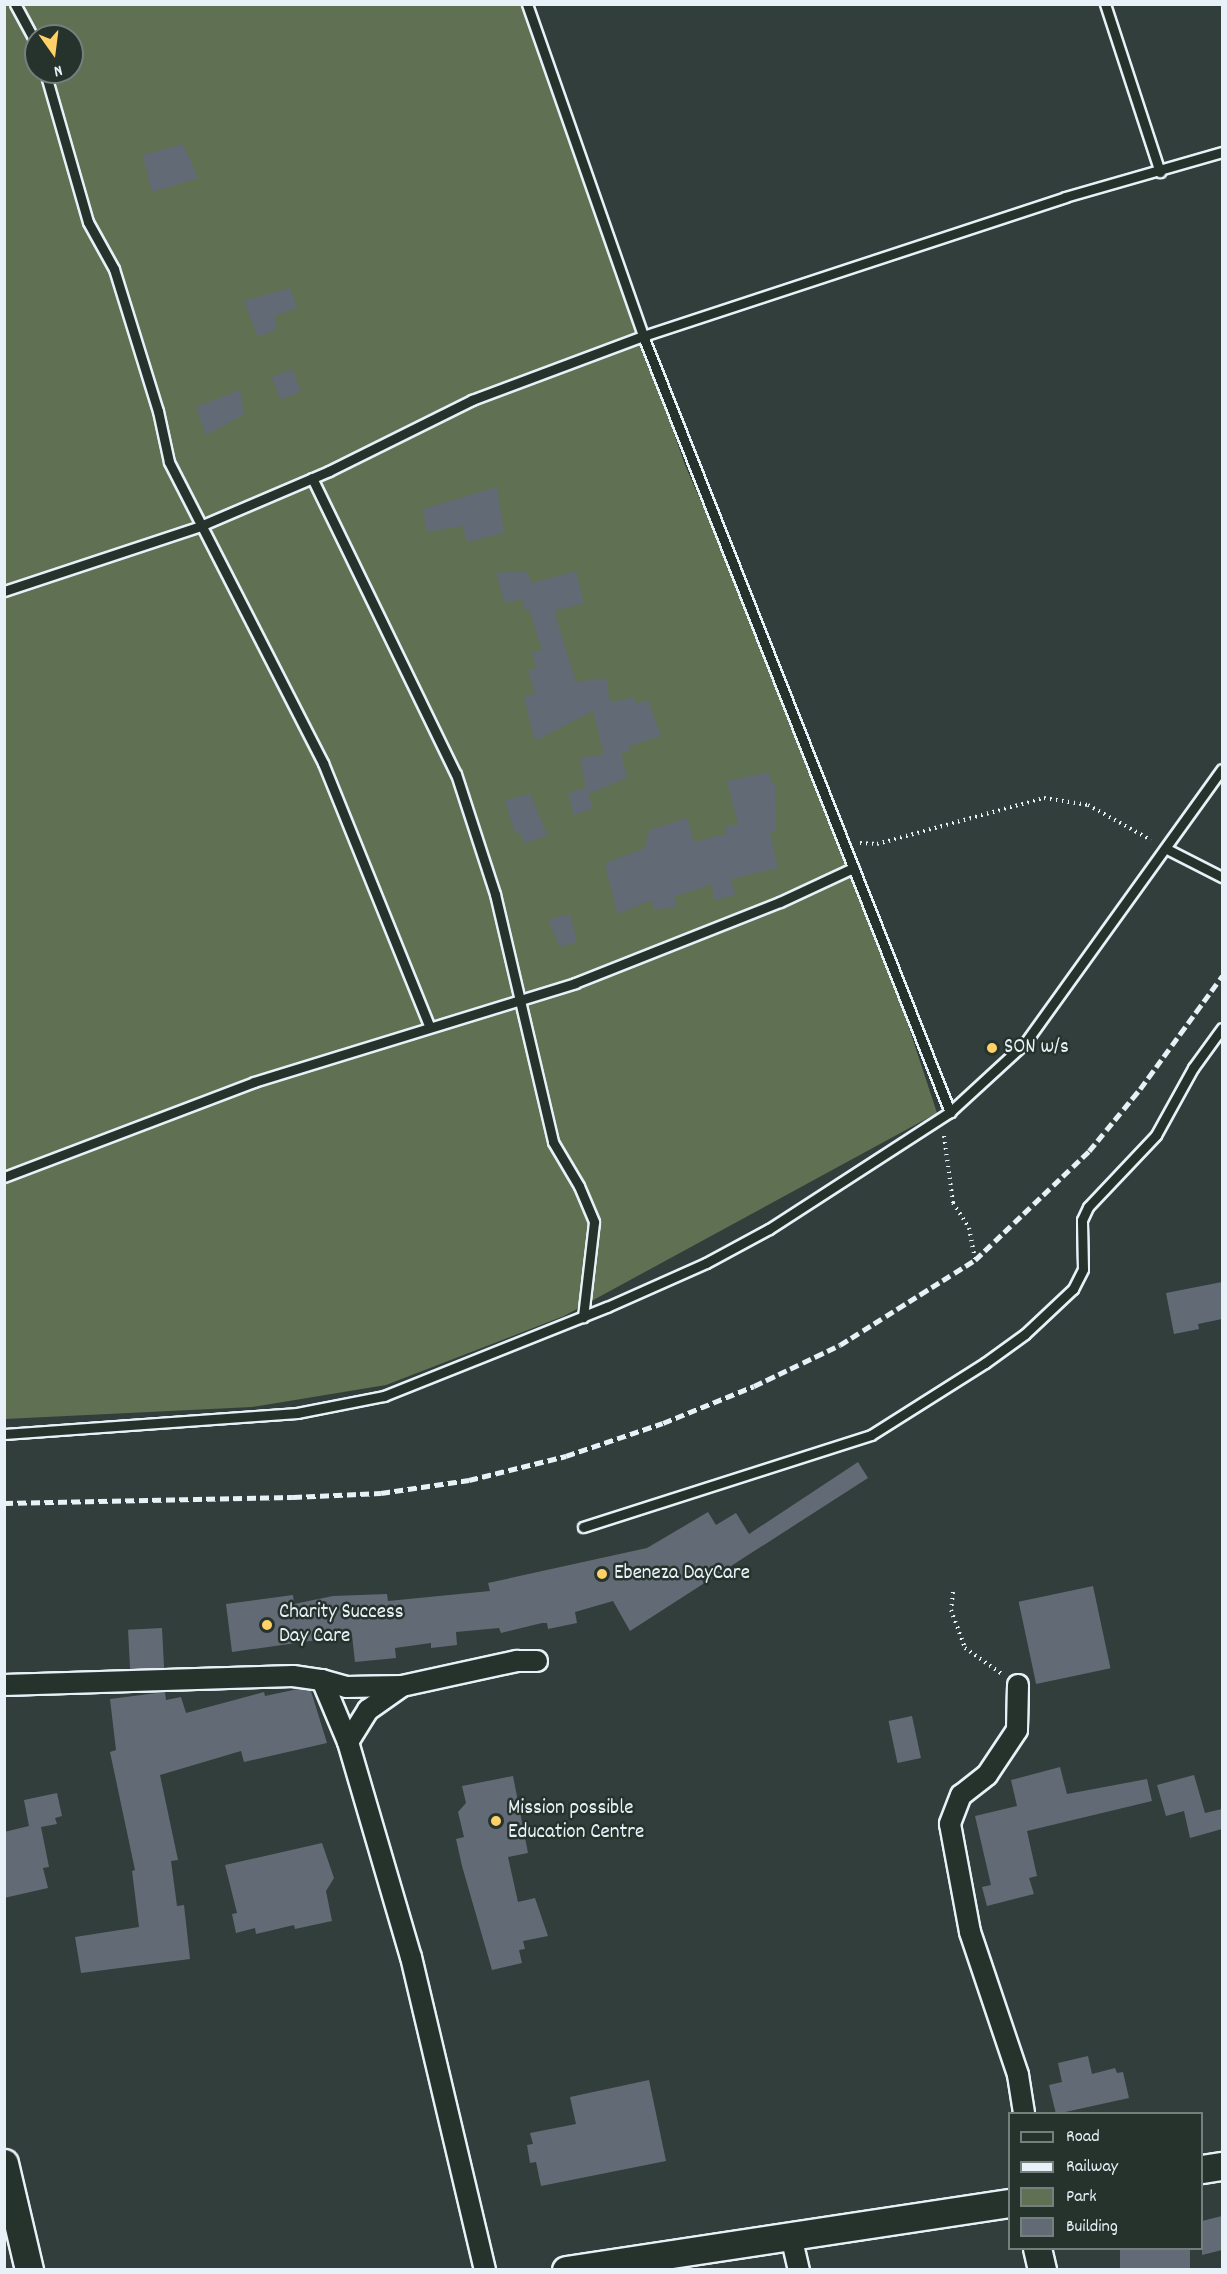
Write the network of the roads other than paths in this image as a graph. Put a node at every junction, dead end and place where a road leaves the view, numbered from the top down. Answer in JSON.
{"nodes":[{"id":1,"x":15,"y":4,"type":"edge"},
{"id":2,"x":527,"y":4,"type":"edge"},
{"id":3,"x":1105,"y":4,"type":"edge"},
{"id":4,"x":26,"y":24,"type":"edge"},
{"id":5,"x":48,"y":84,"type":"edge"},
{"id":6,"x":1222,"y":152,"type":"edge"},
{"id":7,"x":1160,"y":172,"type":"junction"},
{"id":8,"x":643,"y":336,"type":"junction"},
{"id":9,"x":312,"y":478,"type":"junction"},
{"id":10,"x":200,"y":526,"type":"junction"},
{"id":11,"x":4,"y":591,"type":"edge"},
{"id":12,"x":1222,"y":769,"type":"edge"},
{"id":13,"x":1167,"y":849,"type":"junction"},
{"id":14,"x":853,"y":868,"type":"junction"},
{"id":15,"x":1222,"y":877,"type":"edge"},
{"id":16,"x":519,"y":999,"type":"junction"},
{"id":17,"x":429,"y":1025,"type":"junction"},
{"id":18,"x":1222,"y":1028,"type":"edge"},
{"id":19,"x":950,"y":1112,"type":"junction"},
{"id":20,"x":4,"y":1177,"type":"edge"},
{"id":21,"x":583,"y":1317,"type":"junction"},
{"id":22,"x":4,"y":1434,"type":"edge"},
{"id":23,"x":583,"y":1527,"type":"dead end"},
{"id":24,"x":537,"y":1661,"type":"dead end"},
{"id":25,"x":322,"y":1680,"type":"junction"},
{"id":26,"x":4,"y":1685,"type":"edge"},
{"id":27,"x":402,"y":1686,"type":"junction"},
{"id":28,"x":1018,"y":1686,"type":"road end"},
{"id":29,"x":348,"y":1742,"type":"junction"},
{"id":30,"x":1024,"y":2112,"type":"edge"},
{"id":31,"x":4,"y":2163,"type":"edge"},
{"id":32,"x":1222,"y":2166,"type":"edge"},
{"id":33,"x":1203,"y":2169,"type":"edge"},
{"id":34,"x":1008,"y":2204,"type":"edge"},
{"id":35,"x":791,"y":2236,"type":"junction"},
{"id":36,"x":1037,"y":2250,"type":"edge"},
{"id":37,"x":29,"y":2270,"type":"edge"},
{"id":38,"x":485,"y":2270,"type":"edge"},
{"id":39,"x":566,"y":2270,"type":"edge"},
{"id":40,"x":799,"y":2270,"type":"edge"},
{"id":41,"x":1042,"y":2270,"type":"edge"}],
"edges":[{"from":1,"to":4,"type":"lane"},
{"from":2,"to":8,"type":"lane"},
{"from":3,"to":7,"type":"lane"},
{"from":5,"to":10,"type":"lane"},
{"from":6,"to":7,"type":"lane"},
{"from":7,"to":8,"type":"lane"},
{"from":8,"to":9,"type":"lane"},
{"from":8,"to":14,"type":"lane"},
{"from":9,"to":10,"type":"lane"},
{"from":9,"to":16,"type":"lane"},
{"from":10,"to":11,"type":"lane"},
{"from":10,"to":17,"type":"lane"},
{"from":12,"to":13,"type":"lane"},
{"from":13,"to":15,"type":"lane"},
{"from":13,"to":19,"type":"lane"},
{"from":14,"to":16,"type":"lane"},
{"from":14,"to":19,"type":"lane"},
{"from":16,"to":17,"type":"lane"},
{"from":16,"to":21,"type":"lane"},
{"from":17,"to":20,"type":"lane"},
{"from":18,"to":23,"type":"lane"},
{"from":19,"to":21,"type":"lane"},
{"from":21,"to":22,"type":"lane"},
{"from":24,"to":27,"type":"street"},
{"from":25,"to":26,"type":"street"},
{"from":25,"to":27,"type":"street"},
{"from":25,"to":29,"type":"street"},
{"from":27,"to":29,"type":"street"},
{"from":28,"to":30,"type":"street"},
{"from":29,"to":38,"type":"street"},
{"from":31,"to":37,"type":"street"},
{"from":32,"to":33,"type":"street"},
{"from":34,"to":35,"type":"street"},
{"from":35,"to":39,"type":"street"},
{"from":35,"to":40,"type":"street"},
{"from":36,"to":41,"type":"street"}]}
